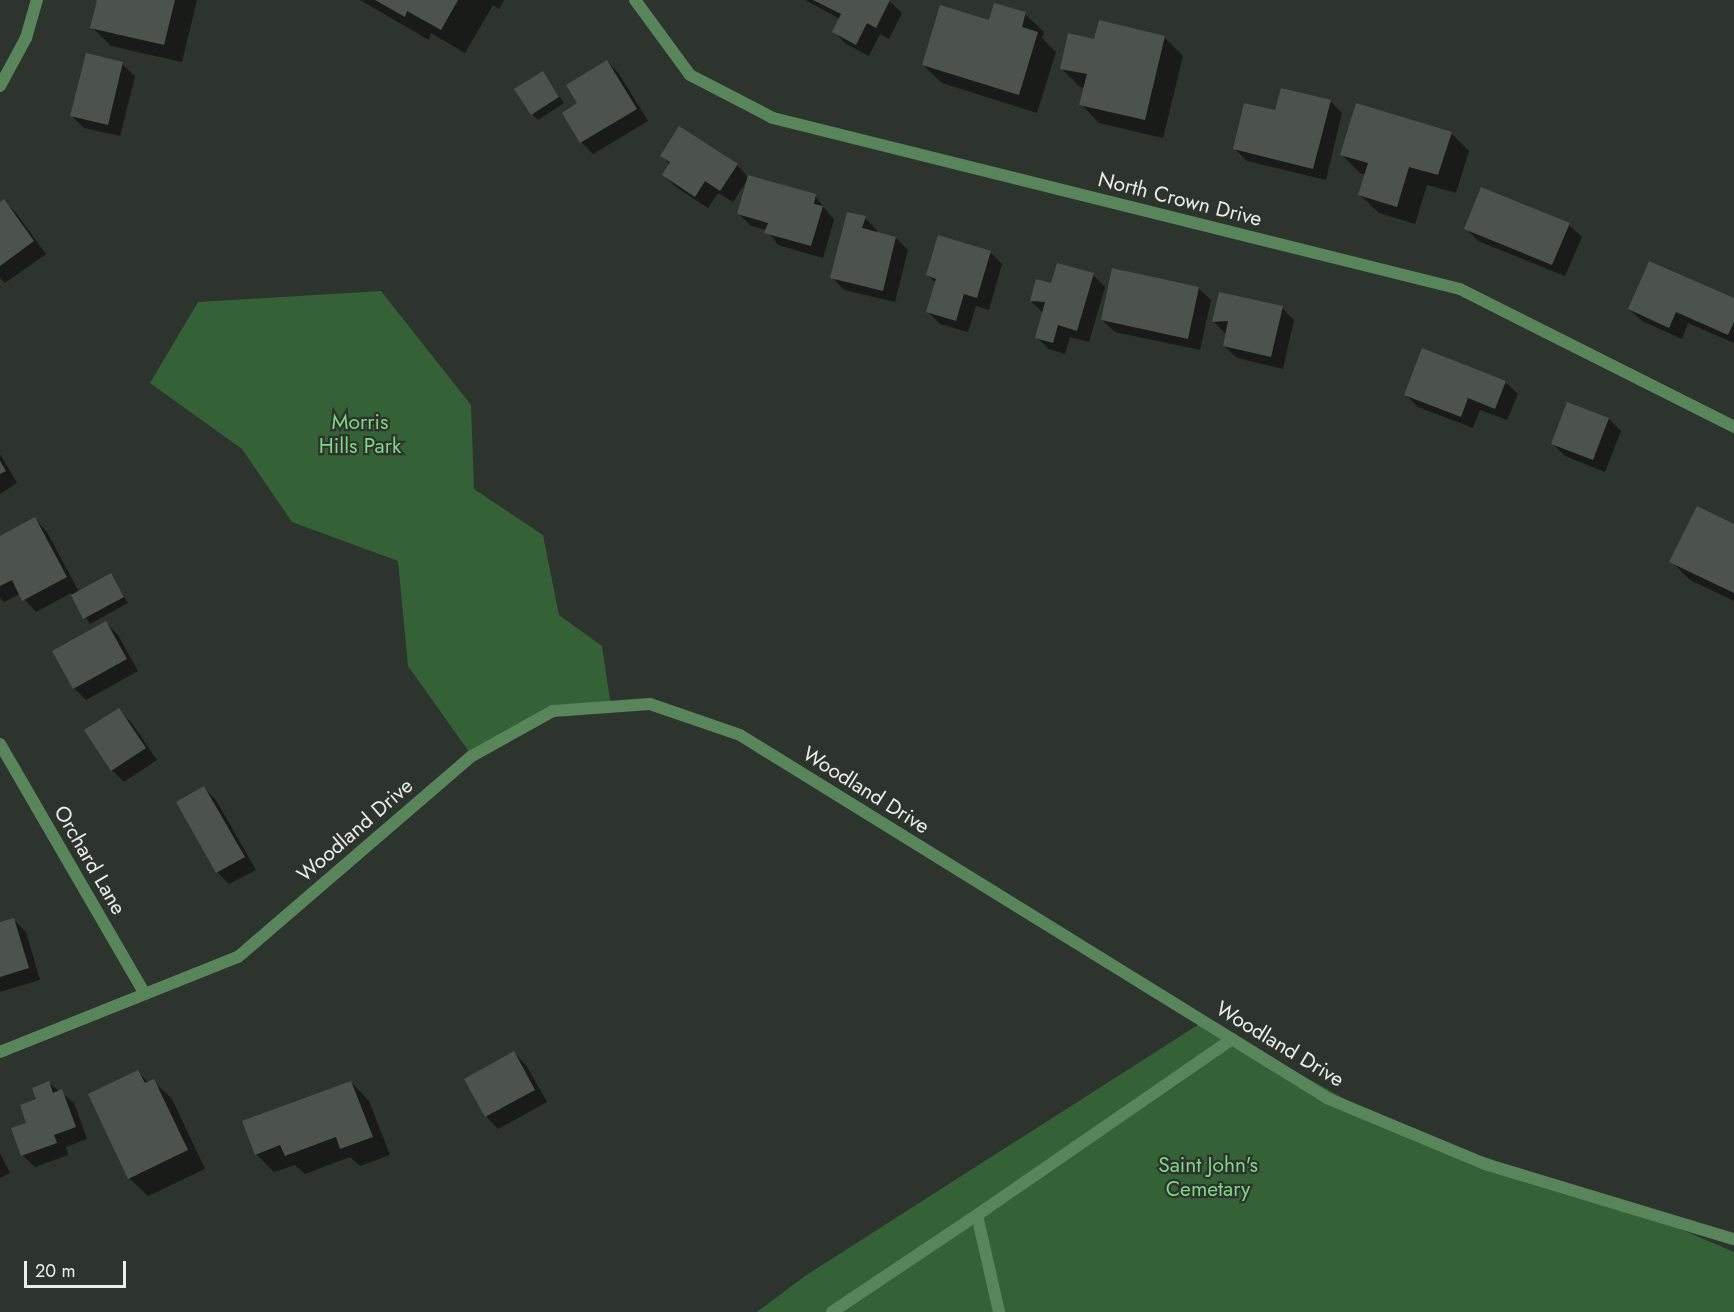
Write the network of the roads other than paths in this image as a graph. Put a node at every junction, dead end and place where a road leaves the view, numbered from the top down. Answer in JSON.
{"nodes":[{"id":1,"x":37,"y":0,"type":"edge"},
{"id":2,"x":635,"y":0,"type":"edge"},
{"id":3,"x":0,"y":86,"type":"edge"},
{"id":4,"x":1734,"y":427,"type":"edge"},
{"id":5,"x":0,"y":744,"type":"edge"},
{"id":6,"x":145,"y":994,"type":"junction"},
{"id":7,"x":1232,"y":1039,"type":"junction"},
{"id":8,"x":0,"y":1052,"type":"edge"},
{"id":9,"x":977,"y":1215,"type":"junction"},
{"id":10,"x":1734,"y":1239,"type":"edge"},
{"id":11,"x":832,"y":1312,"type":"edge"},
{"id":12,"x":999,"y":1312,"type":"edge"}],
"edges":[{"from":1,"to":3,"type":"street"},
{"from":2,"to":4,"type":"street","name":"North Crown Drive"},
{"from":5,"to":6,"type":"street","name":"Orchard Lane"},
{"from":6,"to":7,"type":"street","name":"Woodland Drive"},
{"from":6,"to":8,"type":"street","name":"Woodland Drive"},
{"from":7,"to":9,"type":"street"},
{"from":7,"to":10,"type":"street","name":"Woodland Drive"},
{"from":9,"to":11,"type":"street"},
{"from":9,"to":12,"type":"street"}]}
